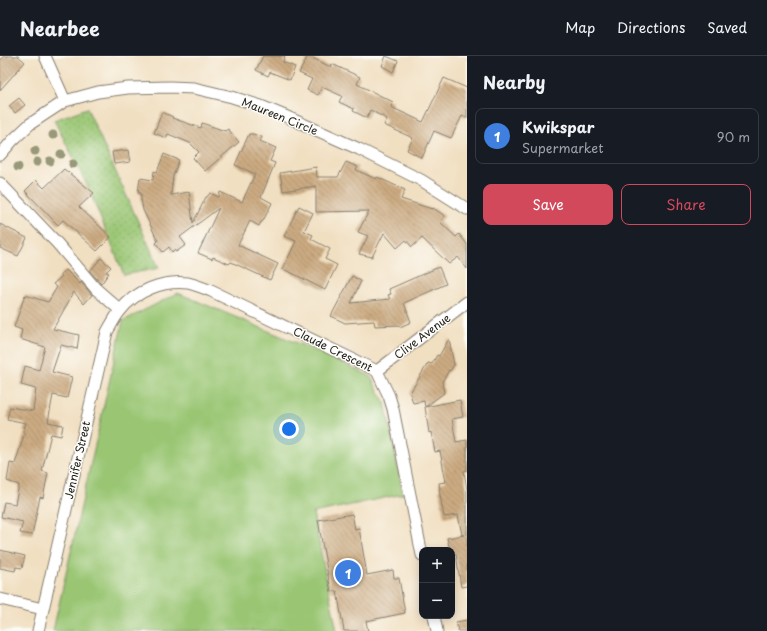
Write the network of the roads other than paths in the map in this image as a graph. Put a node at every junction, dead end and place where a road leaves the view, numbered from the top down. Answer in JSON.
{"nodes":[{"id":1,"x":45,"y":56,"type":"edge"},
{"id":2,"x":65,"y":101,"type":"junction"},
{"id":3,"x":0,"y":155,"type":"edge"},
{"id":4,"x":0,"y":183,"type":"edge"},
{"id":5,"x":467,"y":209,"type":"edge"},
{"id":6,"x":134,"y":297,"type":"joint"},
{"id":7,"x":467,"y":302,"type":"edge"},
{"id":8,"x":120,"y":310,"type":"junction"},
{"id":9,"x":377,"y":370,"type":"junction"},
{"id":10,"x":420,"y":547,"type":"edge"},
{"id":11,"x":0,"y":599,"type":"edge"},
{"id":12,"x":43,"y":609,"type":"junction"},
{"id":13,"x":435,"y":619,"type":"edge"},
{"id":14,"x":38,"y":631,"type":"edge"},
{"id":15,"x":437,"y":631,"type":"edge"}],
"edges":[{"from":1,"to":2,"type":"street"},
{"from":2,"to":3,"type":"street","name":"Maureen Circle"},
{"from":2,"to":5,"type":"street","name":"Maureen Circle"},
{"from":4,"to":8,"type":"street"},
{"from":6,"to":8,"type":"street","name":"Jennifer Street"},
{"from":6,"to":9,"type":"street","name":"Claude Crescent"},
{"from":7,"to":9,"type":"street","name":"Clive Avenue"},
{"from":8,"to":12,"type":"street","name":"Jennifer Street"},
{"from":9,"to":10,"type":"street","name":"Claude Crescent"},
{"from":11,"to":12,"type":"street"},
{"from":12,"to":14,"type":"street","name":"Jennifer Street"},
{"from":13,"to":15,"type":"street"}]}
